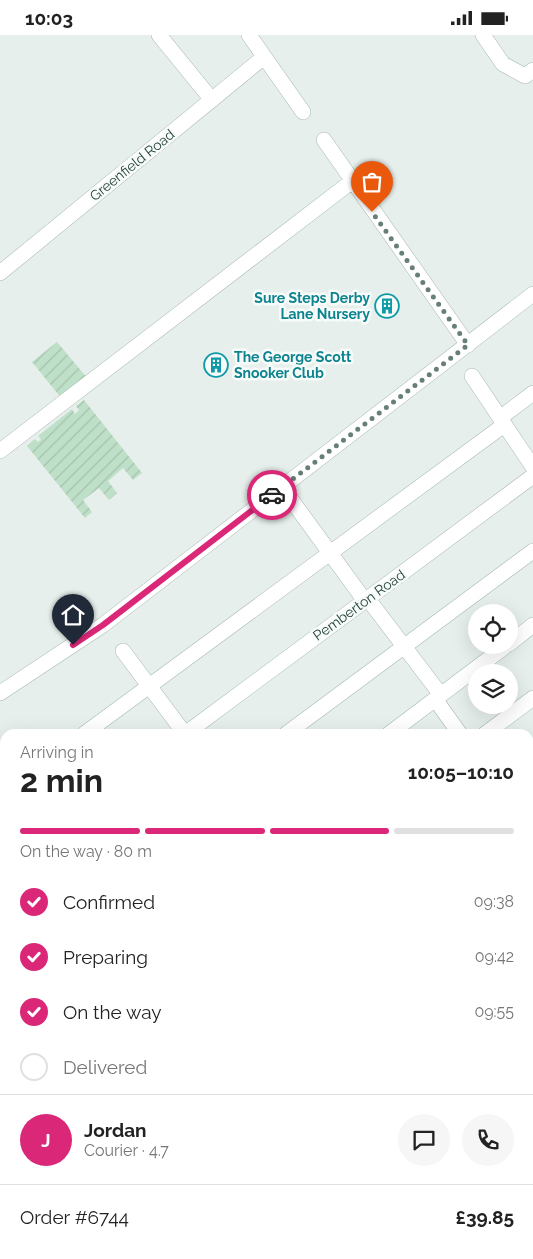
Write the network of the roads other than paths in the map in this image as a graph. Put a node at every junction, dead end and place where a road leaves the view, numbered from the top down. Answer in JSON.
{"nodes":[{"id":1,"x":159,"y":35,"type":"edge"},
{"id":2,"x":249,"y":35,"type":"edge"},
{"id":3,"x":483,"y":35,"type":"edge"},
{"id":4,"x":264,"y":57,"type":"junction"},
{"id":5,"x":533,"y":70,"type":"edge"},
{"id":6,"x":212,"y":100,"type":"junction"},
{"id":7,"x":303,"y":112,"type":"dead end"},
{"id":8,"x":324,"y":140,"type":"dead end"},
{"id":9,"x":351,"y":182,"type":"junction"},
{"id":10,"x":0,"y":273,"type":"edge"},
{"id":11,"x":533,"y":294,"type":"edge"},
{"id":12,"x":468,"y":345,"type":"junction"},
{"id":13,"x":473,"y":378,"type":"dead end"},
{"id":14,"x":533,"y":393,"type":"edge"},
{"id":15,"x":502,"y":421,"type":"junction"},
{"id":16,"x":0,"y":451,"type":"edge"},
{"id":17,"x":533,"y":467,"type":"edge"},
{"id":18,"x":533,"y":476,"type":"edge"},
{"id":19,"x":282,"y":487,"type":"junction"},
{"id":20,"x":533,"y":551,"type":"edge"},
{"id":21,"x":330,"y":553,"type":"junction"},
{"id":22,"x":366,"y":600,"type":"junction"},
{"id":23,"x":533,"y":625,"type":"edge"},
{"id":24,"x":518,"y":636,"type":"edge"},
{"id":25,"x":404,"y":647,"type":"junction"},
{"id":26,"x":123,"y":651,"type":"dead end"},
{"id":27,"x":495,"y":654,"type":"edge"},
{"id":28,"x":149,"y":686,"type":"junction"},
{"id":29,"x":0,"y":693,"type":"edge"},
{"id":30,"x":438,"y":697,"type":"junction"},
{"id":31,"x":533,"y":698,"type":"edge"},
{"id":32,"x":91,"y":729,"type":"edge"},
{"id":33,"x":181,"y":729,"type":"edge"},
{"id":34,"x":192,"y":729,"type":"edge"},
{"id":35,"x":293,"y":729,"type":"edge"},
{"id":36,"x":395,"y":729,"type":"edge"},
{"id":37,"x":457,"y":729,"type":"edge"},
{"id":38,"x":492,"y":729,"type":"edge"}],
"edges":[{"from":1,"to":6,"type":"street"},
{"from":2,"to":4,"type":"street"},
{"from":3,"to":5,"type":"street"},
{"from":4,"to":6,"type":"street","name":"Greenfield Road"},
{"from":4,"to":7,"type":"street"},
{"from":6,"to":10,"type":"street","name":"Greenfield Road"},
{"from":8,"to":9,"type":"street"},
{"from":9,"to":12,"type":"street"},
{"from":9,"to":16,"type":"street"},
{"from":11,"to":12,"type":"street"},
{"from":12,"to":19,"type":"street"},
{"from":13,"to":15,"type":"street"},
{"from":14,"to":15,"type":"street"},
{"from":15,"to":17,"type":"street"},
{"from":15,"to":21,"type":"street"},
{"from":18,"to":22,"type":"street","name":"Pemberton Road"},
{"from":19,"to":21,"type":"street"},
{"from":19,"to":29,"type":"street"},
{"from":20,"to":25,"type":"street"},
{"from":21,"to":22,"type":"street"},
{"from":21,"to":28,"type":"street"},
{"from":22,"to":25,"type":"street"},
{"from":22,"to":34,"type":"street","name":"Pemberton Road"},
{"from":23,"to":24,"type":"street"},
{"from":25,"to":30,"type":"street"},
{"from":25,"to":35,"type":"street"},
{"from":26,"to":28,"type":"street"},
{"from":27,"to":30,"type":"street"},
{"from":28,"to":32,"type":"street"},
{"from":28,"to":33,"type":"street"},
{"from":30,"to":36,"type":"street"},
{"from":30,"to":37,"type":"street"},
{"from":31,"to":38,"type":"street"}]}
